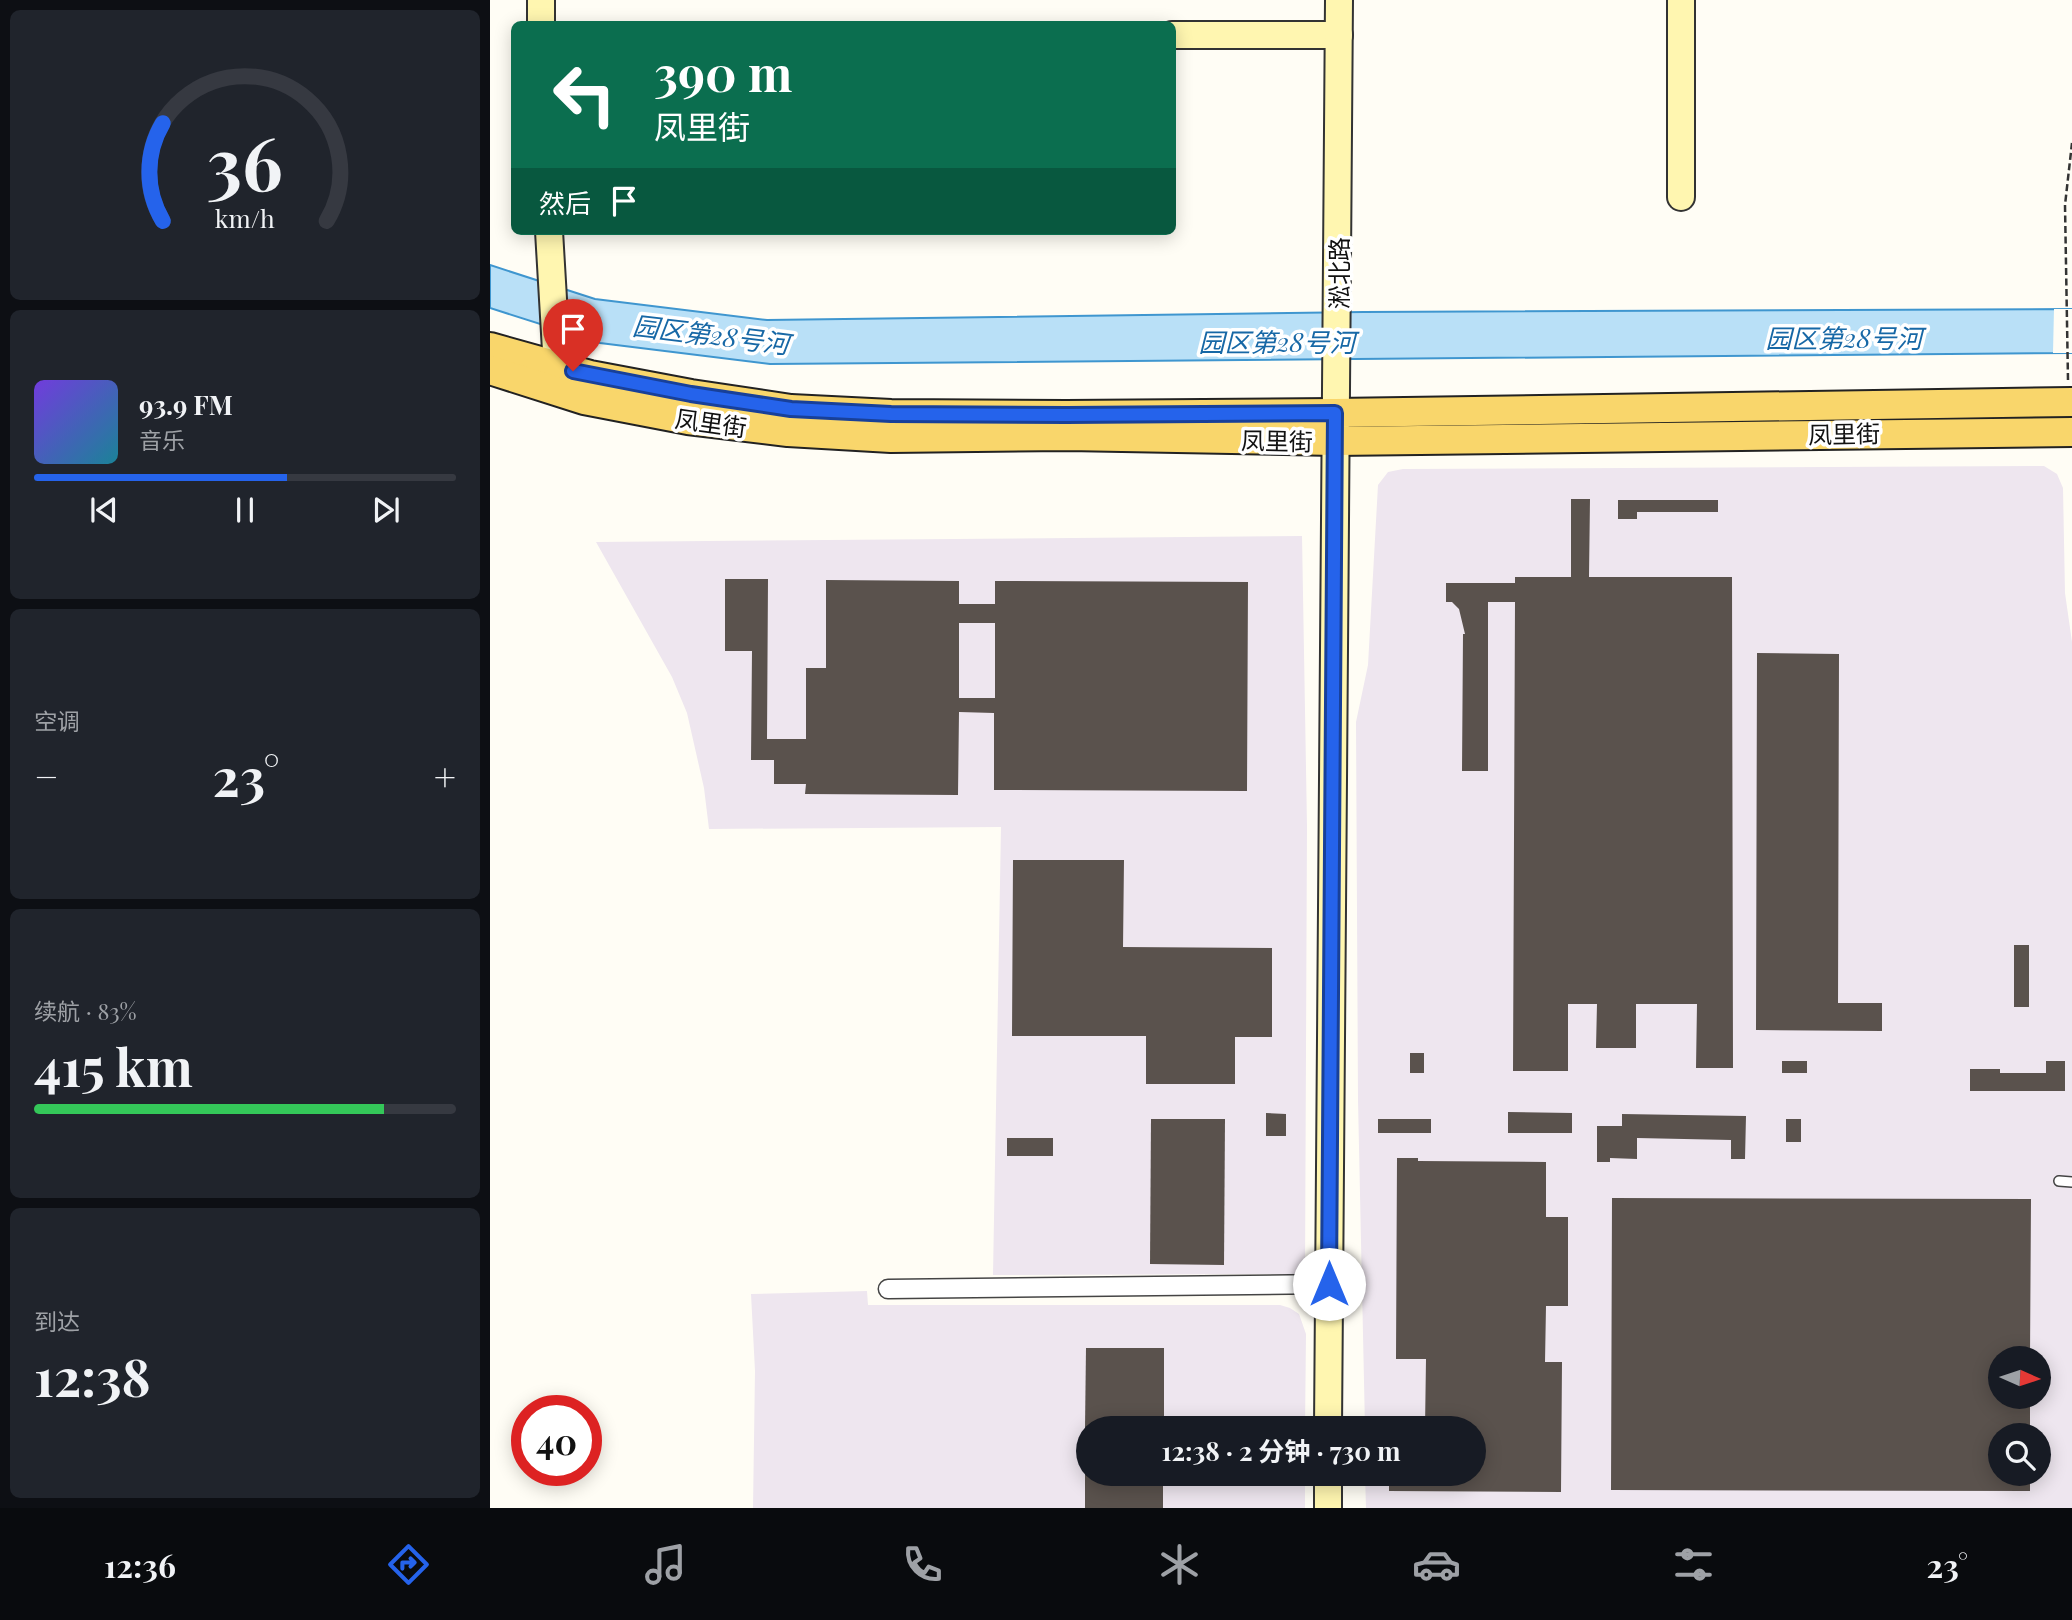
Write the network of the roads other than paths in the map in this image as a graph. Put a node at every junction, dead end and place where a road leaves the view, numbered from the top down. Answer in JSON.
{"nodes":[{"id":1,"x":541,"y":0,"type":"edge"},
{"id":2,"x":1339,"y":0,"type":"edge"},
{"id":3,"x":1681,"y":0,"type":"edge"},
{"id":4,"x":541,"y":21,"type":"edge"},
{"id":5,"x":1339,"y":34,"type":"junction"},
{"id":6,"x":1176,"y":35,"type":"edge"},
{"id":7,"x":1681,"y":197,"type":"dead end"},
{"id":8,"x":549,"y":235,"type":"edge"},
{"id":9,"x":490,"y":347,"type":"edge"},
{"id":10,"x":490,"y":370,"type":"edge"},
{"id":11,"x":554,"y":378,"type":"junction"},
{"id":12,"x":2072,"y":402,"type":"edge"},
{"id":13,"x":1335,"y":413,"type":"junction"},
{"id":14,"x":2072,"y":432,"type":"edge"},
{"id":15,"x":1335,"y":441,"type":"junction"},
{"id":16,"x":2059,"y":1181,"type":"dead end"},
{"id":17,"x":2072,"y":1182,"type":"edge"},
{"id":18,"x":1329,"y":1284,"type":"junction"},
{"id":19,"x":888,"y":1289,"type":"dead end"},
{"id":20,"x":1328,"y":1416,"type":"edge"},
{"id":21,"x":1328,"y":1486,"type":"edge"},
{"id":22,"x":1328,"y":1508,"type":"edge"}],
"edges":[{"from":1,"to":4,"type":"street"},
{"from":2,"to":5,"type":"street","name":"淞北路"},
{"from":3,"to":7,"type":"street"},
{"from":5,"to":6,"type":"street"},
{"from":5,"to":13,"type":"street","name":"淞北路"},
{"from":8,"to":11,"type":"street"},
{"from":9,"to":11,"type":"main road","name":"凤里街"},
{"from":10,"to":11,"type":"main road","name":"凤里街"},
{"from":11,"to":13,"type":"main road","name":"凤里街"},
{"from":11,"to":15,"type":"main road","name":"凤里街"},
{"from":12,"to":13,"type":"main road","name":"凤里街"},
{"from":13,"to":15,"type":"street","name":"淞北路"},
{"from":14,"to":15,"type":"main road","name":"凤里街"},
{"from":15,"to":18,"type":"street","name":"淞北路"},
{"from":16,"to":17,"type":"lane"},
{"from":18,"to":19,"type":"street"},
{"from":18,"to":20,"type":"street","name":"淞北路"},
{"from":21,"to":22,"type":"street"}]}
